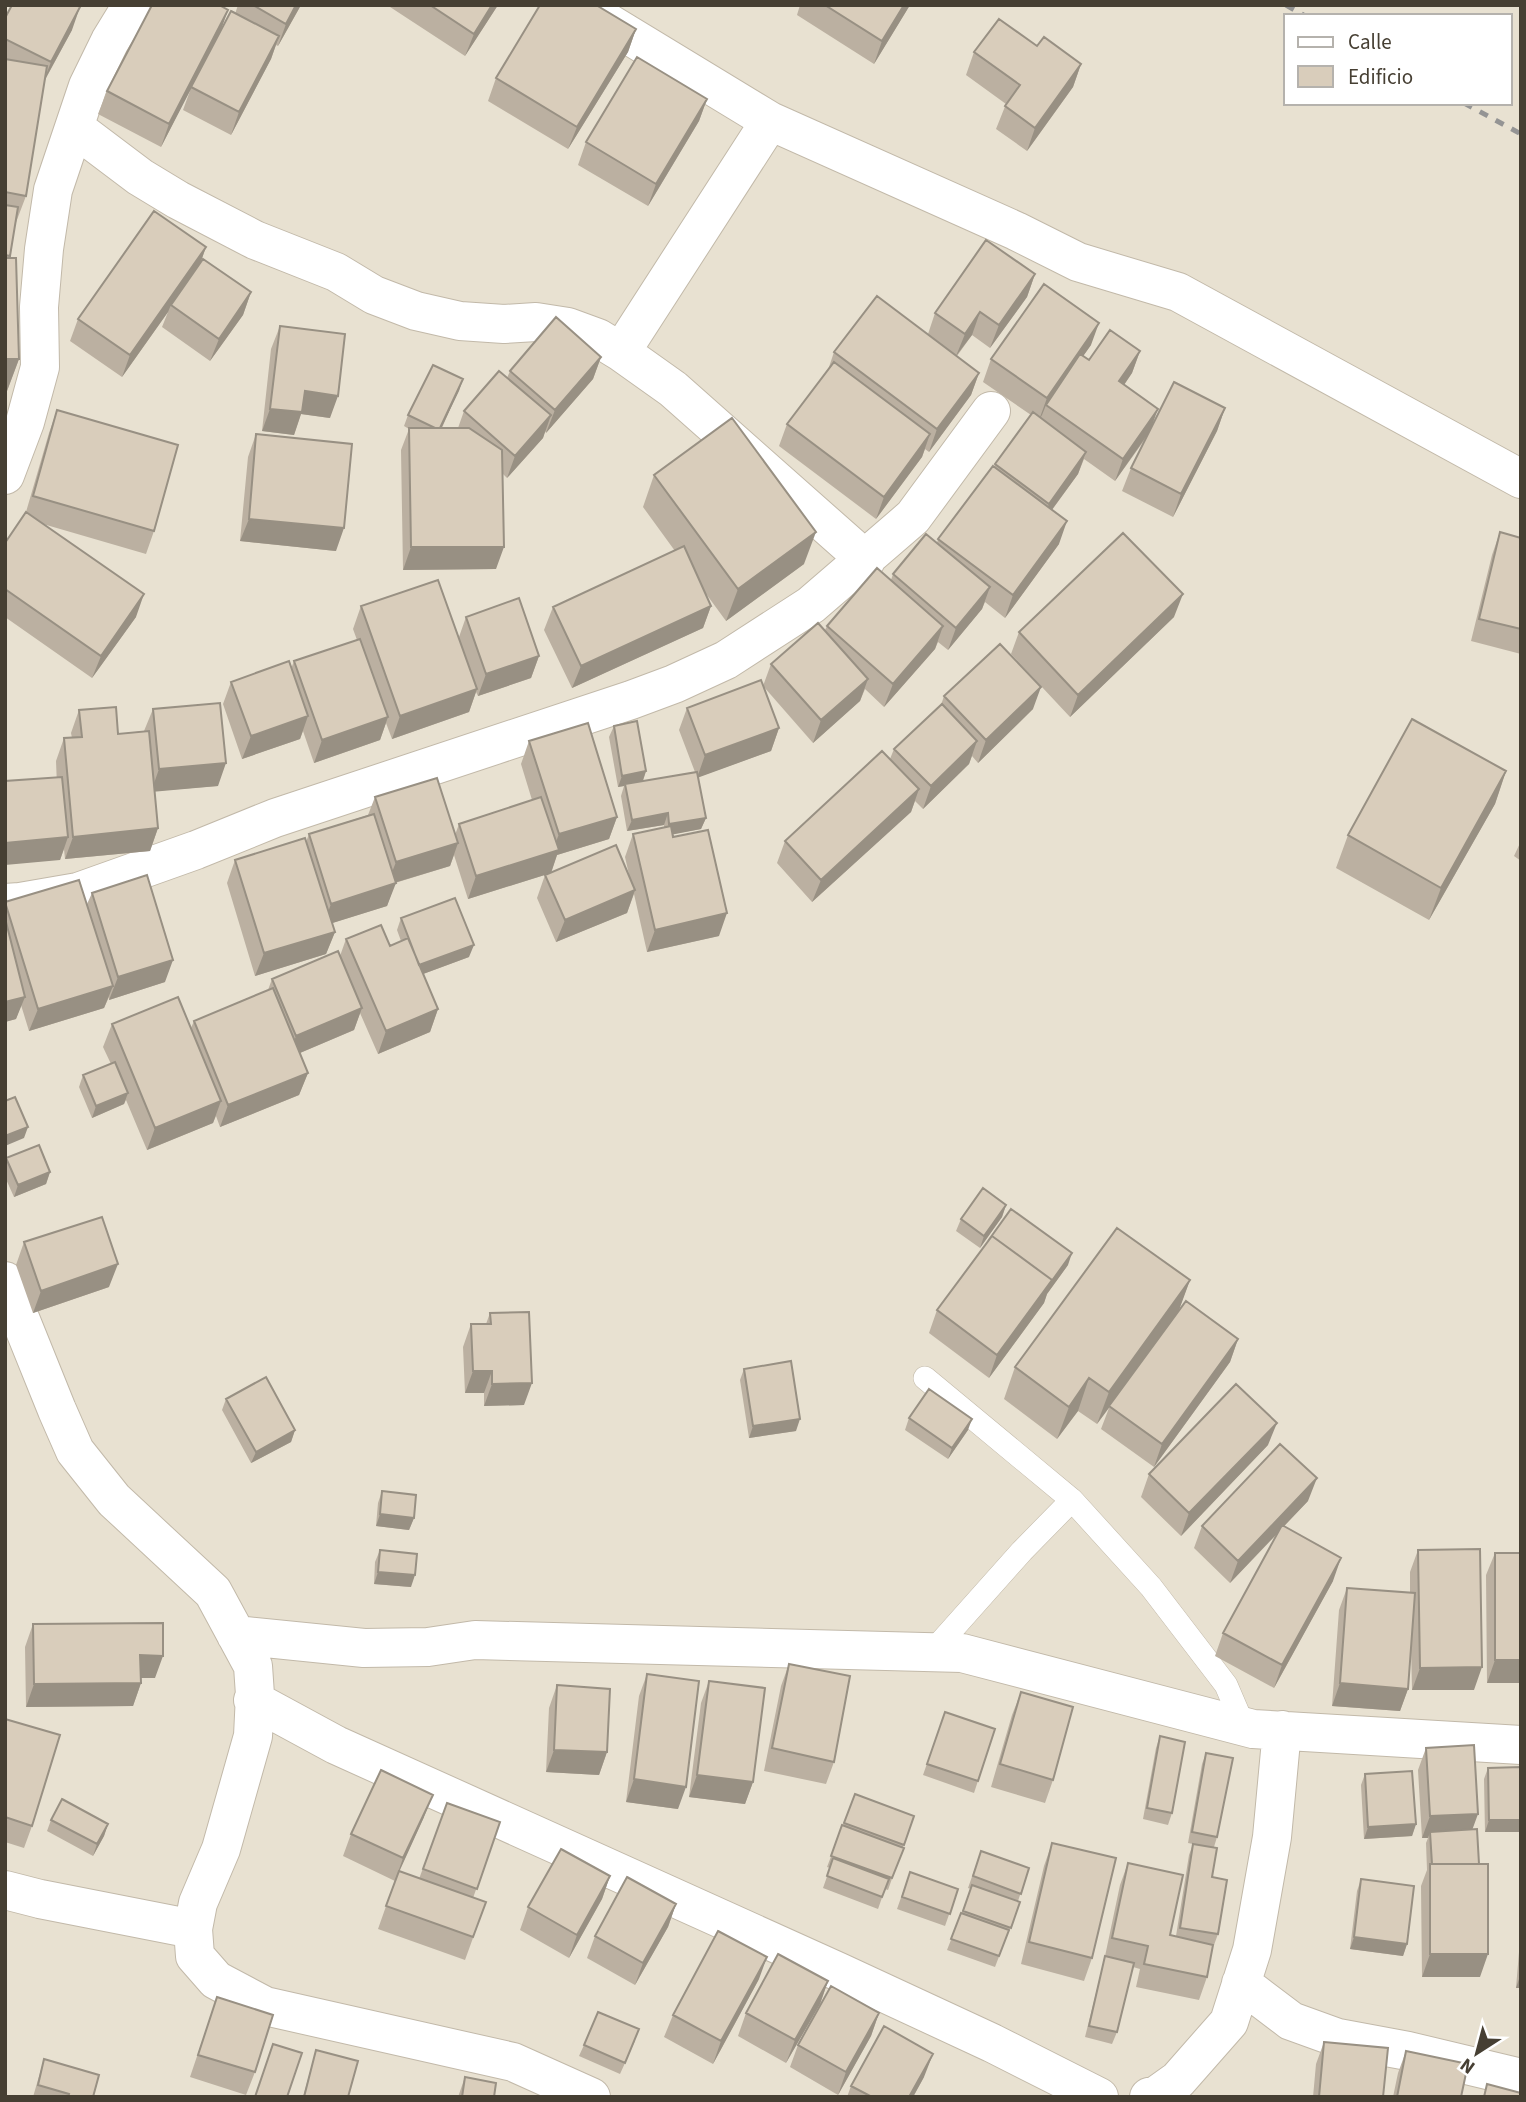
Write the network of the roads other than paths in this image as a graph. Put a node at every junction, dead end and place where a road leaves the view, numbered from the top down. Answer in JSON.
{"nodes":[{"id":1,"x":132,"y":5,"type":"edge"},
{"id":2,"x":579,"y":5,"type":"edge"},
{"id":3,"x":770,"y":121,"type":"junction"},
{"id":4,"x":75,"y":128,"type":"junction"},
{"id":5,"x":621,"y":352,"type":"junction"},
{"id":6,"x":991,"y":411,"type":"dead end"},
{"id":7,"x":5,"y":475,"type":"edge"},
{"id":8,"x":1521,"y":479,"type":"edge"},
{"id":9,"x":866,"y":560,"type":"junction"},
{"id":10,"x":5,"y":903,"type":"edge"},
{"id":11,"x":5,"y":1281,"type":"edge"},
{"id":12,"x":925,"y":1378,"type":"dead end"},
{"id":13,"x":1072,"y":1500,"type":"junction"},
{"id":14,"x":236,"y":1635,"type":"junction"},
{"id":15,"x":932,"y":1652,"type":"junction"},
{"id":16,"x":253,"y":1700,"type":"junction"},
{"id":17,"x":1244,"y":1727,"type":"junction"},
{"id":18,"x":1282,"y":1730,"type":"junction"},
{"id":19,"x":1521,"y":1745,"type":"edge"},
{"id":20,"x":5,"y":1890,"type":"edge"},
{"id":21,"x":193,"y":1929,"type":"junction"},
{"id":22,"x":1241,"y":1983,"type":"junction"},
{"id":23,"x":1521,"y":2078,"type":"edge"},
{"id":24,"x":591,"y":2097,"type":"edge"},
{"id":25,"x":1099,"y":2097,"type":"edge"},
{"id":26,"x":1149,"y":2097,"type":"edge"}],
"edges":[{"from":1,"to":4,"type":"street"},
{"from":2,"to":3,"type":"street"},
{"from":3,"to":5,"type":"street"},
{"from":3,"to":8,"type":"street"},
{"from":4,"to":5,"type":"street"},
{"from":4,"to":7,"type":"street"},
{"from":5,"to":9,"type":"street"},
{"from":6,"to":9,"type":"street"},
{"from":9,"to":10,"type":"street"},
{"from":11,"to":14,"type":"street"},
{"from":12,"to":13,"type":"lane"},
{"from":13,"to":15,"type":"lane"},
{"from":13,"to":17,"type":"lane"},
{"from":14,"to":15,"type":"street"},
{"from":14,"to":16,"type":"street"},
{"from":15,"to":17,"type":"street"},
{"from":16,"to":21,"type":"street"},
{"from":16,"to":25,"type":"street"},
{"from":17,"to":18,"type":"street"},
{"from":18,"to":19,"type":"street"},
{"from":18,"to":22,"type":"street"},
{"from":20,"to":21,"type":"street"},
{"from":21,"to":24,"type":"street"},
{"from":22,"to":23,"type":"street"},
{"from":22,"to":26,"type":"street"}]}
